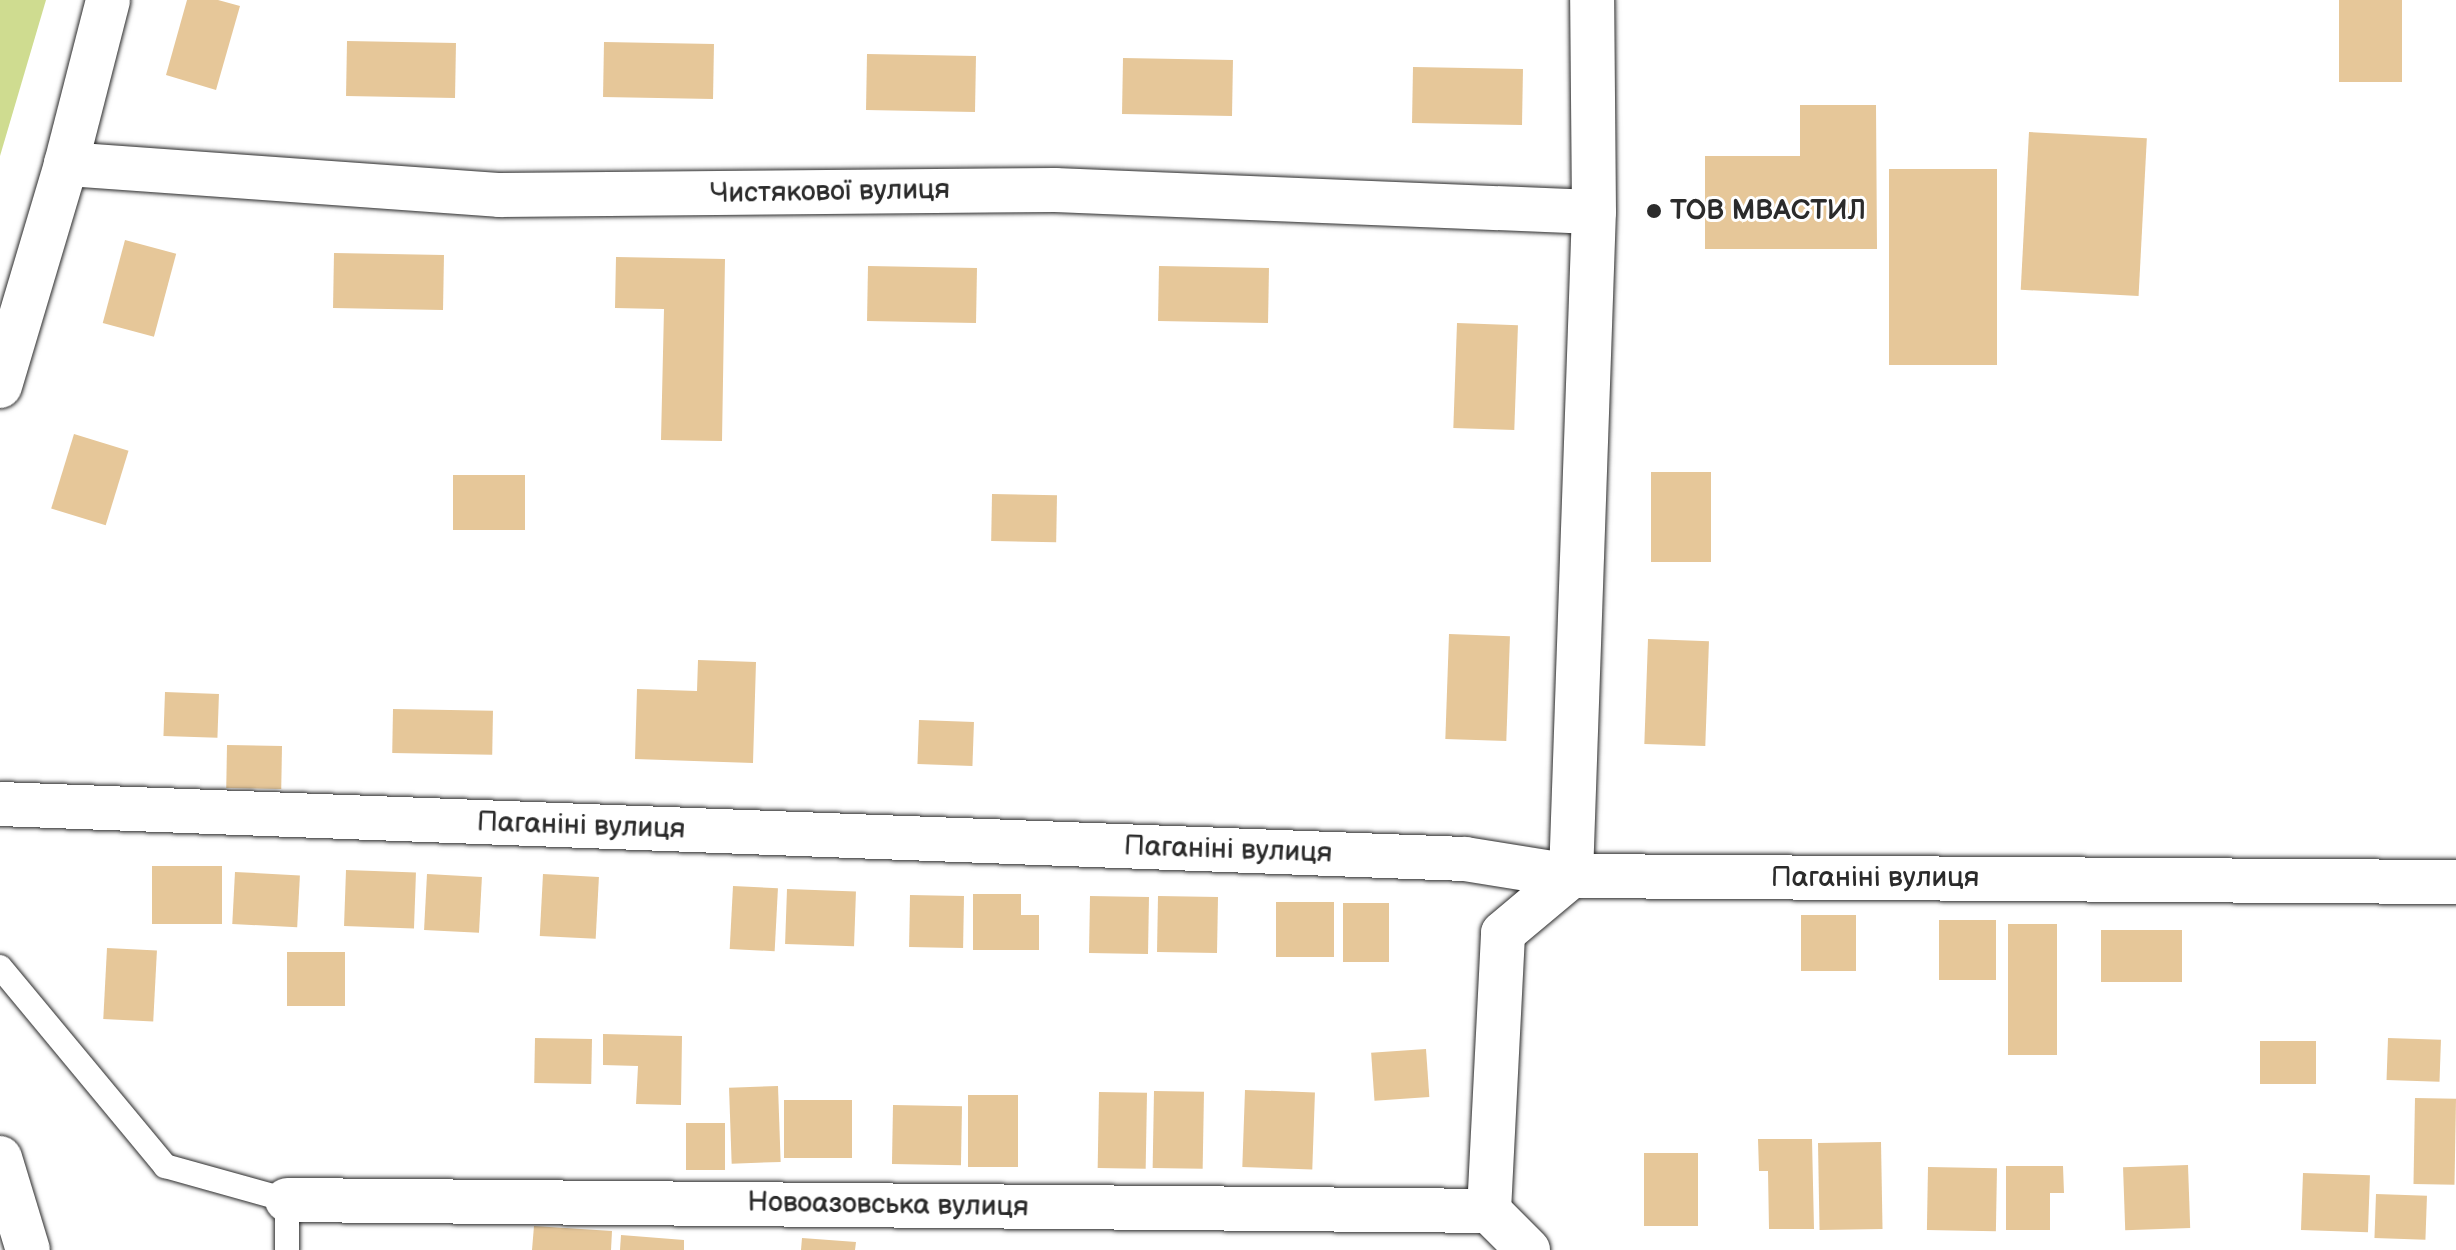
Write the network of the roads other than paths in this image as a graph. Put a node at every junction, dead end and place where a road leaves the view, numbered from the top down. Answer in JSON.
{"nodes":[{"id":1,"x":108,"y":0,"type":"edge"},
{"id":2,"x":1592,"y":0,"type":"edge"},
{"id":3,"x":66,"y":164,"type":"junction"},
{"id":4,"x":1594,"y":212,"type":"junction"},
{"id":5,"x":0,"y":386,"type":"edge"},
{"id":6,"x":0,"y":804,"type":"edge"},
{"id":7,"x":0,"y":813,"type":"edge"},
{"id":8,"x":1571,"y":876,"type":"junction"},
{"id":9,"x":2456,"y":882,"type":"edge"},
{"id":10,"x":0,"y":967,"type":"edge"},
{"id":11,"x":0,"y":1158,"type":"edge"},
{"id":12,"x":287,"y":1200,"type":"junction"},
{"id":13,"x":1489,"y":1211,"type":"junction"},
{"id":14,"x":28,"y":1250,"type":"edge"},
{"id":15,"x":287,"y":1250,"type":"edge"},
{"id":16,"x":1528,"y":1250,"type":"edge"}],
"edges":[{"from":1,"to":3,"type":"street"},
{"from":2,"to":4,"type":"street"},
{"from":3,"to":4,"type":"street","name":"Чистякової вулиця"},
{"from":3,"to":5,"type":"street"},
{"from":4,"to":8,"type":"street"},
{"from":6,"to":7,"type":"lane"},
{"from":6,"to":8,"type":"street","name":"Паганіні вулиця"},
{"from":8,"to":9,"type":"street","name":"Паганіні вулиця"},
{"from":8,"to":13,"type":"street"},
{"from":10,"to":12,"type":"lane"},
{"from":11,"to":14,"type":"street"},
{"from":12,"to":13,"type":"street","name":"Новоазовська вулиця"},
{"from":12,"to":15,"type":"lane"},
{"from":13,"to":16,"type":"street"}]}
